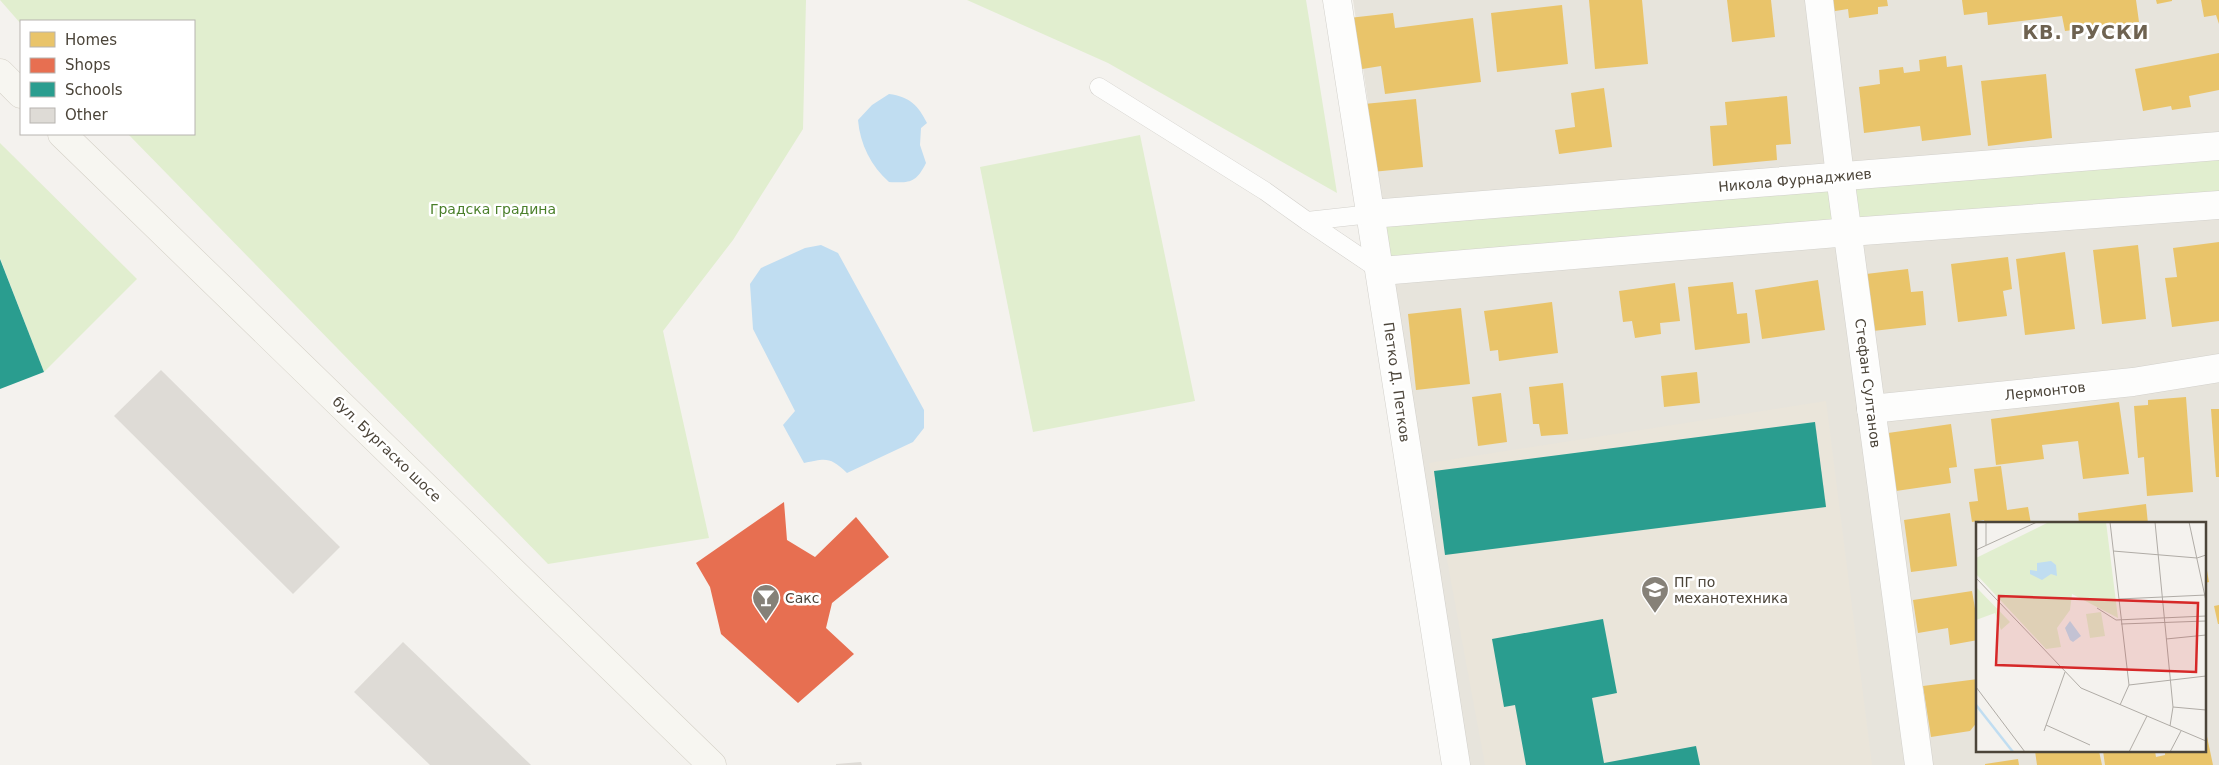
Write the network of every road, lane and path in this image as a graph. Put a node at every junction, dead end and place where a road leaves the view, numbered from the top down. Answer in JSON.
{"nodes":[{"id":1,"x":1337,"y":0,"type":"edge"},
{"id":2,"x":1819,"y":0,"type":"edge"},
{"id":3,"x":0,"y":73,"type":"edge"},
{"id":4,"x":1099,"y":87,"type":"dead end"},
{"id":5,"x":20,"y":93,"type":"edge"},
{"id":6,"x":63,"y":135,"type":"edge"},
{"id":7,"x":2219,"y":146,"type":"edge"},
{"id":8,"x":1840,"y":176,"type":"junction"},
{"id":9,"x":2219,"y":205,"type":"edge"},
{"id":10,"x":1370,"y":214,"type":"junction"},
{"id":11,"x":1307,"y":221,"type":"junction"},
{"id":12,"x":1849,"y":232,"type":"junction"},
{"id":13,"x":1380,"y":271,"type":"junction"},
{"id":14,"x":2219,"y":368,"type":"edge"},
{"id":15,"x":1871,"y":409,"type":"junction"},
{"id":16,"x":712,"y":765,"type":"edge"},
{"id":17,"x":1456,"y":765,"type":"edge"},
{"id":18,"x":1919,"y":765,"type":"edge"}],
"edges":[{"from":1,"to":10,"type":"street","name":"Петко Д. Петков"},
{"from":2,"to":8,"type":"street","name":"Стефан Султанов"},
{"from":3,"to":5,"type":"main road"},
{"from":4,"to":11,"type":"lane"},
{"from":6,"to":16,"type":"main road","name":"бул. Бургаско шосе"},
{"from":7,"to":8,"type":"street","name":"Никола Фурнаджиев"},
{"from":8,"to":10,"type":"street","name":"Никола Фурнаджиев"},
{"from":8,"to":12,"type":"street","name":"Стефан Султанов"},
{"from":9,"to":12,"type":"street"},
{"from":10,"to":11,"type":"lane"},
{"from":10,"to":13,"type":"street","name":"Петко Д. Петков"},
{"from":11,"to":13,"type":"lane"},
{"from":12,"to":13,"type":"street"},
{"from":12,"to":15,"type":"street","name":"Стефан Султанов"},
{"from":13,"to":17,"type":"street","name":"Петко Д. Петков"},
{"from":14,"to":15,"type":"street","name":"Лермонтов"},
{"from":15,"to":18,"type":"street","name":"Стефан Султанов"}]}
